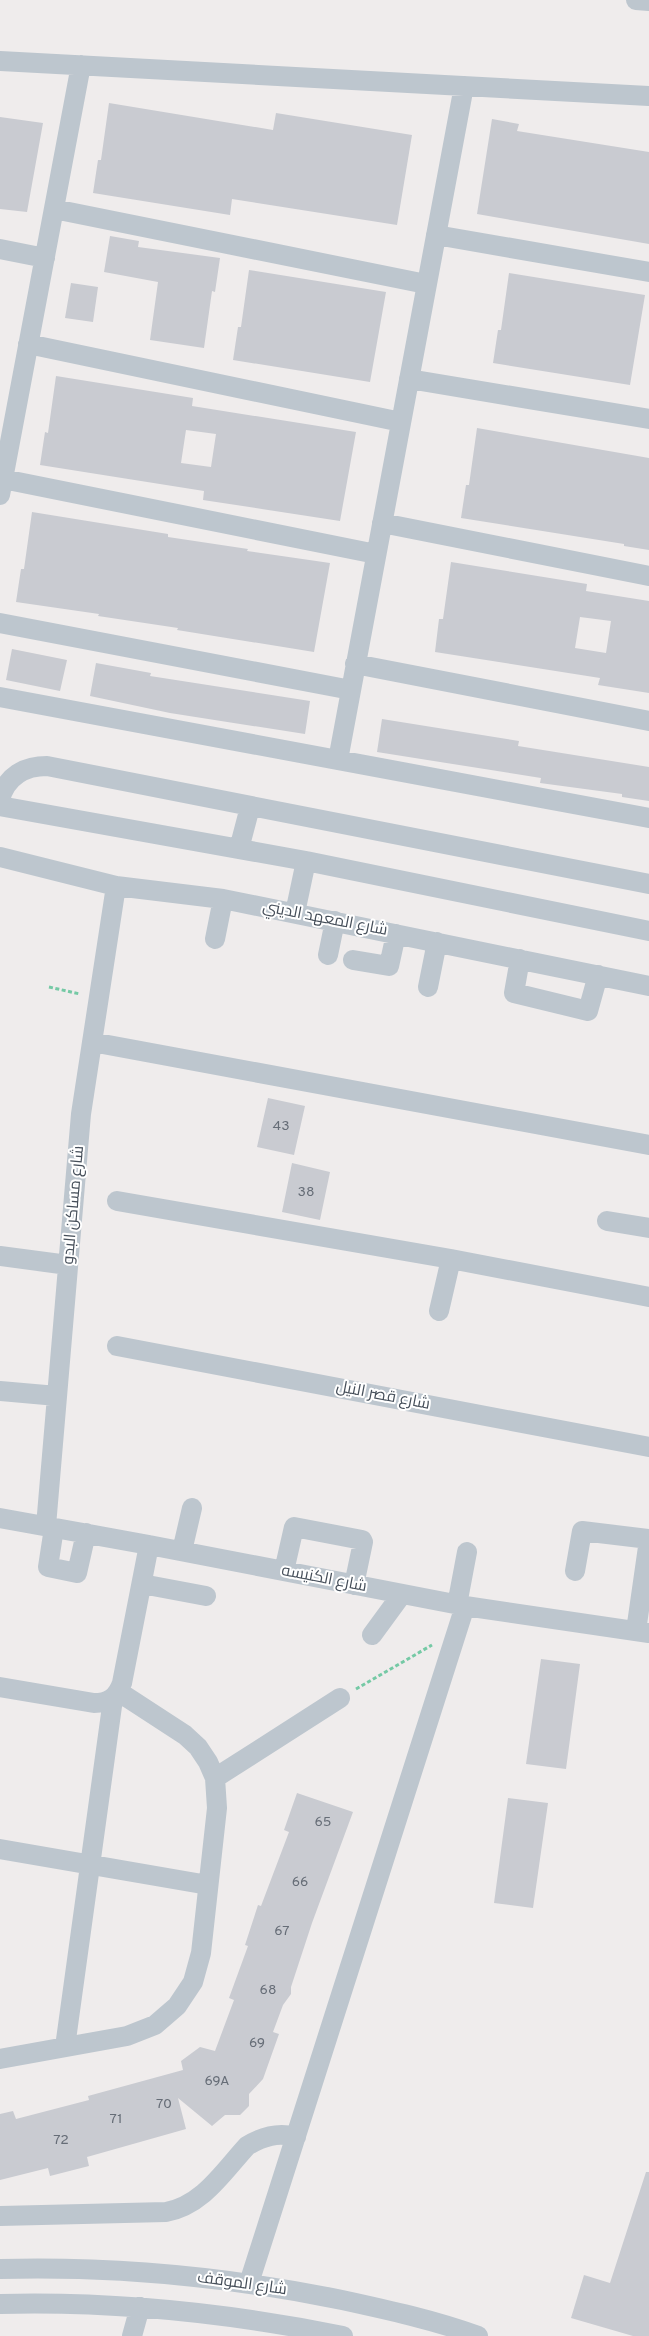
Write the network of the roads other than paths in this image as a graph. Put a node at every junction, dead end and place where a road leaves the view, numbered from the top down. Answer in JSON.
{"nodes":[{"id":1,"x":636,"y":0,"type":"edge"},
{"id":2,"x":649,"y":1,"type":"edge"},
{"id":3,"x":0,"y":61,"type":"edge"},
{"id":4,"x":81,"y":65,"type":"junction"},
{"id":5,"x":464,"y":86,"type":"junction"},
{"id":6,"x":649,"y":96,"type":"edge"},
{"id":7,"x":54,"y":209,"type":"junction"},
{"id":8,"x":436,"y":235,"type":"junction"},
{"id":9,"x":0,"y":249,"type":"edge"},
{"id":10,"x":45,"y":258,"type":"junction"},
{"id":11,"x":649,"y":272,"type":"edge"},
{"id":12,"x":426,"y":284,"type":"junction"},
{"id":13,"x":28,"y":344,"type":"junction"},
{"id":14,"x":409,"y":379,"type":"junction"},
{"id":15,"x":7,"y":418,"type":"edge"},
{"id":16,"x":649,"y":419,"type":"edge"},
{"id":17,"x":401,"y":422,"type":"junction"},
{"id":18,"x":1,"y":487,"type":"edge"},
{"id":19,"x":382,"y":523,"type":"junction"},
{"id":20,"x":376,"y":554,"type":"junction"},
{"id":21,"x":649,"y":576,"type":"edge"},
{"id":22,"x":0,"y":623,"type":"edge"},
{"id":23,"x":355,"y":664,"type":"junction"},
{"id":24,"x":351,"y":690,"type":"junction"},
{"id":25,"x":0,"y":697,"type":"edge"},
{"id":26,"x":649,"y":721,"type":"edge"},
{"id":27,"x":338,"y":760,"type":"junction"},
{"id":28,"x":0,"y":798,"type":"edge"},
{"id":29,"x":0,"y":806,"type":"edge"},
{"id":30,"x":250,"y":807,"type":"junction"},
{"id":31,"x":649,"y":818,"type":"edge"},
{"id":32,"x":239,"y":849,"type":"junction"},
{"id":33,"x":306,"y":861,"type":"junction"},
{"id":34,"x":2,"y":862,"type":"edge"},
{"id":35,"x":649,"y":884,"type":"edge"},
{"id":36,"x":116,"y":886,"type":"junction"},
{"id":37,"x":223,"y":900,"type":"junction"},
{"id":38,"x":295,"y":913,"type":"junction"},
{"id":39,"x":335,"y":921,"type":"junction"},
{"id":40,"x":649,"y":931,"type":"edge"},
{"id":41,"x":396,"y":934,"type":"junction"},
{"id":42,"x":215,"y":940,"type":"dead end"},
{"id":43,"x":437,"y":942,"type":"junction"},
{"id":44,"x":328,"y":955,"type":"dead end"},
{"id":45,"x":520,"y":959,"type":"junction"},
{"id":46,"x":353,"y":960,"type":"dead end"},
{"id":47,"x":598,"y":975,"type":"junction"},
{"id":48,"x":649,"y":986,"type":"edge"},
{"id":49,"x":428,"y":987,"type":"dead end"},
{"id":50,"x":92,"y":1042,"type":"junction"},
{"id":51,"x":649,"y":1145,"type":"edge"},
{"id":52,"x":117,"y":1201,"type":"dead end"},
{"id":53,"x":607,"y":1221,"type":"dead end"},
{"id":54,"x":649,"y":1228,"type":"edge"},
{"id":55,"x":0,"y":1256,"type":"edge"},
{"id":56,"x":450,"y":1259,"type":"junction"},
{"id":57,"x":68,"y":1265,"type":"junction"},
{"id":58,"x":649,"y":1297,"type":"edge"},
{"id":59,"x":439,"y":1311,"type":"dead end"},
{"id":60,"x":117,"y":1346,"type":"dead end"},
{"id":61,"x":0,"y":1391,"type":"edge"},
{"id":62,"x":57,"y":1396,"type":"junction"},
{"id":63,"x":649,"y":1447,"type":"edge"},
{"id":64,"x":192,"y":1508,"type":"dead end"},
{"id":65,"x":0,"y":1518,"type":"edge"},
{"id":66,"x":50,"y":1527,"type":"junction"},
{"id":67,"x":86,"y":1533,"type":"junction"},
{"id":68,"x":649,"y":1540,"type":"edge"},
{"id":69,"x":149,"y":1544,"type":"junction"},
{"id":70,"x":182,"y":1551,"type":"junction"},
{"id":71,"x":467,"y":1552,"type":"dead end"},
{"id":72,"x":284,"y":1571,"type":"junction"},
{"id":73,"x":575,"y":1571,"type":"dead end"},
{"id":74,"x":142,"y":1584,"type":"junction"},
{"id":75,"x":354,"y":1585,"type":"junction"},
{"id":76,"x":402,"y":1594,"type":"junction"},
{"id":77,"x":206,"y":1596,"type":"dead end"},
{"id":78,"x":461,"y":1606,"type":"junction"},
{"id":79,"x":643,"y":1632,"type":"edge"},
{"id":80,"x":372,"y":1634,"type":"dead end"},
{"id":81,"x":0,"y":1687,"type":"edge"},
{"id":82,"x":116,"y":1696,"type":"junction"},
{"id":83,"x":340,"y":1698,"type":"road end"},
{"id":84,"x":215,"y":1778,"type":"junction"},
{"id":85,"x":0,"y":1849,"type":"edge"},
{"id":86,"x":90,"y":1864,"type":"junction"},
{"id":87,"x":208,"y":1886,"type":"junction"},
{"id":88,"x":65,"y":2047,"type":"junction"},
{"id":89,"x":0,"y":2059,"type":"edge"},
{"id":90,"x":296,"y":2137,"type":"junction"},
{"id":91,"x":0,"y":2216,"type":"edge"},
{"id":92,"x":0,"y":2270,"type":"edge"},
{"id":93,"x":248,"y":2283,"type":"junction"},
{"id":94,"x":0,"y":2304,"type":"edge"},
{"id":95,"x":140,"y":2307,"type":"junction"},
{"id":96,"x":291,"y":2331,"type":"edge"},
{"id":97,"x":132,"y":2336,"type":"edge"},
{"id":98,"x":343,"y":2336,"type":"edge"},
{"id":99,"x":478,"y":2336,"type":"edge"}],
"edges":[{"from":1,"to":2,"type":"street"},
{"from":3,"to":4,"type":"street"},
{"from":4,"to":5,"type":"street"},
{"from":4,"to":7,"type":"street"},
{"from":5,"to":6,"type":"street"},
{"from":5,"to":8,"type":"street"},
{"from":7,"to":10,"type":"street"},
{"from":7,"to":12,"type":"street"},
{"from":8,"to":11,"type":"street"},
{"from":8,"to":12,"type":"street"},
{"from":9,"to":10,"type":"street"},
{"from":10,"to":13,"type":"street"},
{"from":12,"to":14,"type":"street"},
{"from":13,"to":15,"type":"street"},
{"from":13,"to":17,"type":"street"},
{"from":14,"to":16,"type":"street"},
{"from":14,"to":17,"type":"street"},
{"from":15,"to":18,"type":"street"},
{"from":17,"to":19,"type":"street"},
{"from":18,"to":20,"type":"street"},
{"from":19,"to":20,"type":"street"},
{"from":19,"to":21,"type":"street"},
{"from":20,"to":23,"type":"street"},
{"from":22,"to":24,"type":"street"},
{"from":23,"to":24,"type":"street"},
{"from":23,"to":26,"type":"street"},
{"from":24,"to":27,"type":"street"},
{"from":25,"to":27,"type":"street"},
{"from":27,"to":31,"type":"street"},
{"from":28,"to":30,"type":"street"},
{"from":29,"to":32,"type":"street"},
{"from":30,"to":32,"type":"street"},
{"from":30,"to":35,"type":"street"},
{"from":32,"to":33,"type":"street"},
{"from":33,"to":38,"type":"street"},
{"from":33,"to":40,"type":"street"},
{"from":34,"to":36,"type":"street","name":"شارع المعهد الديني"},
{"from":36,"to":37,"type":"street","name":"شارع المعهد الديني"},
{"from":36,"to":50,"type":"street","name":"شارع مساكن البدو"},
{"from":37,"to":38,"type":"street","name":"شارع المعهد الديني"},
{"from":37,"to":42,"type":"street"},
{"from":38,"to":39,"type":"street","name":"شارع المعهد الديني"},
{"from":39,"to":41,"type":"street","name":"شارع المعهد الديني"},
{"from":39,"to":44,"type":"street"},
{"from":41,"to":43,"type":"street","name":"شارع المعهد الديني"},
{"from":41,"to":46,"type":"street"},
{"from":43,"to":45,"type":"street","name":"شارع المعهد الديني"},
{"from":43,"to":49,"type":"street"},
{"from":45,"to":47,"type":"street","name":"شارع المعهد الديني"},
{"from":45,"to":47,"type":"street"},
{"from":47,"to":48,"type":"street","name":"شارع المعهد الديني"},
{"from":50,"to":51,"type":"street"},
{"from":50,"to":57,"type":"street","name":"شارع مساكن البدو"},
{"from":52,"to":56,"type":"street"},
{"from":53,"to":54,"type":"street"},
{"from":55,"to":57,"type":"street"},
{"from":56,"to":58,"type":"street"},
{"from":56,"to":59,"type":"street"},
{"from":57,"to":62,"type":"street","name":"شارع مساكن البدو"},
{"from":60,"to":63,"type":"street","name":"شارع قصر النيل"},
{"from":61,"to":62,"type":"street"},
{"from":62,"to":66,"type":"street","name":"شارع مساكن البدو"},
{"from":64,"to":70,"type":"street"},
{"from":65,"to":66,"type":"street","name":"شارع الكنيسه"},
{"from":66,"to":67,"type":"street","name":"شارع الكنيسه"},
{"from":66,"to":67,"type":"street","name":"شارع مساكن البدو"},
{"from":67,"to":69,"type":"street","name":"شارع الكنيسه"},
{"from":68,"to":73,"type":"street"},
{"from":68,"to":79,"type":"street"},
{"from":69,"to":70,"type":"street","name":"شارع الكنيسه"},
{"from":69,"to":74,"type":"street"},
{"from":70,"to":72,"type":"street","name":"شارع الكنيسه"},
{"from":71,"to":78,"type":"street"},
{"from":72,"to":75,"type":"street","name":"شارع الكنيسه"},
{"from":72,"to":75,"type":"street"},
{"from":74,"to":77,"type":"street"},
{"from":74,"to":82,"type":"street"},
{"from":75,"to":76,"type":"street","name":"شارع الكنيسه"},
{"from":76,"to":78,"type":"street","name":"شارع الكنيسه"},
{"from":76,"to":80,"type":"street"},
{"from":78,"to":79,"type":"street","name":"شارع الكنيسه"},
{"from":78,"to":90,"type":"street"},
{"from":81,"to":82,"type":"street"},
{"from":82,"to":84,"type":"street"},
{"from":82,"to":86,"type":"street"},
{"from":83,"to":84,"type":"street"},
{"from":84,"to":87,"type":"street"},
{"from":85,"to":86,"type":"street"},
{"from":86,"to":87,"type":"street"},
{"from":86,"to":88,"type":"street"},
{"from":87,"to":88,"type":"street"},
{"from":88,"to":89,"type":"street"},
{"from":90,"to":91,"type":"street"},
{"from":90,"to":93,"type":"street"},
{"from":92,"to":93,"type":"street","name":"شارع الموقف"},
{"from":93,"to":99,"type":"street","name":"شارع الموقف"},
{"from":94,"to":95,"type":"street","name":"شارع الموقف"},
{"from":95,"to":96,"type":"street","name":"شارع الموقف"},
{"from":95,"to":97,"type":"street"},
{"from":96,"to":98,"type":"street","name":"شارع الموقف"}]}
